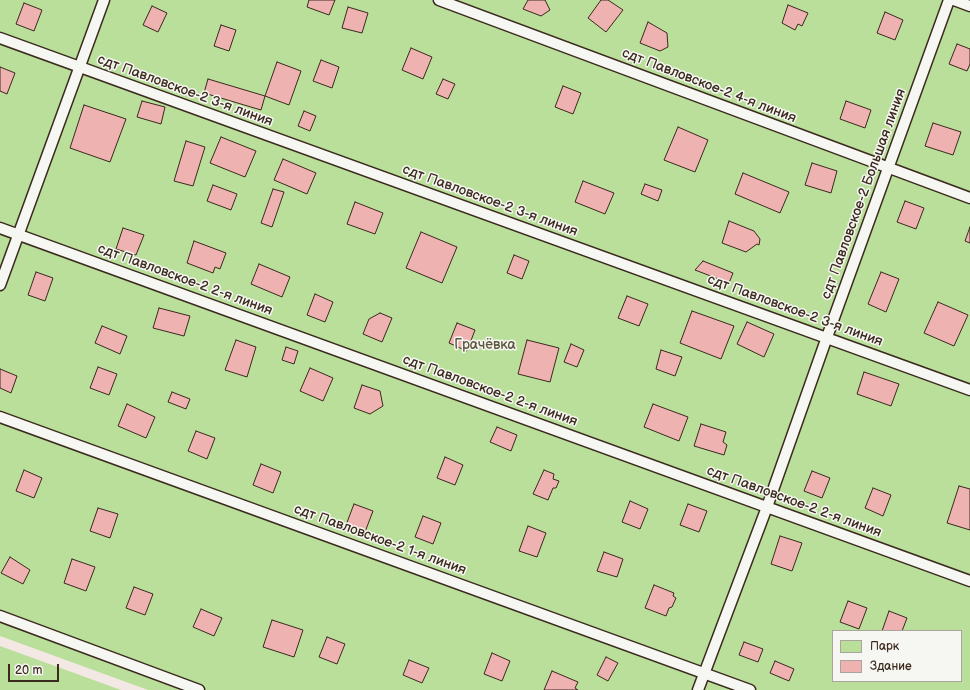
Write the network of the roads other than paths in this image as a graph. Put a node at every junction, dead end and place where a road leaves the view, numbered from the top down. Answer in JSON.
{"nodes":[{"id":1,"x":104,"y":0,"type":"edge"},
{"id":2,"x":439,"y":0,"type":"edge"},
{"id":3,"x":949,"y":0,"type":"edge"},
{"id":4,"x":954,"y":0,"type":"edge"},
{"id":5,"x":970,"y":6,"type":"edge"},
{"id":6,"x":0,"y":38,"type":"edge"},
{"id":7,"x":80,"y":67,"type":"junction"},
{"id":8,"x":889,"y":168,"type":"junction"},
{"id":9,"x":970,"y":198,"type":"edge"},
{"id":10,"x":0,"y":228,"type":"edge"},
{"id":11,"x":18,"y":234,"type":"junction"},
{"id":12,"x":0,"y":285,"type":"edge"},
{"id":13,"x":827,"y":337,"type":"junction"},
{"id":14,"x":970,"y":390,"type":"edge"},
{"id":15,"x":0,"y":417,"type":"edge"},
{"id":16,"x":767,"y":507,"type":"junction"},
{"id":17,"x":970,"y":581,"type":"edge"},
{"id":18,"x":0,"y":616,"type":"edge"},
{"id":19,"x":704,"y":673,"type":"junction"},
{"id":20,"x":199,"y":690,"type":"edge"},
{"id":21,"x":698,"y":690,"type":"edge"},
{"id":22,"x":750,"y":690,"type":"edge"}],
"edges":[{"from":1,"to":7,"type":"lane"},
{"from":2,"to":8,"type":"lane","name":"сдт Павловское-2 4-я линия"},
{"from":3,"to":8,"type":"lane","name":"сдт Павловское-2 Большая линия"},
{"from":4,"to":5,"type":"lane"},
{"from":6,"to":7,"type":"lane","name":"сдт Павловское-2 3-я линия"},
{"from":7,"to":11,"type":"lane"},
{"from":7,"to":13,"type":"lane","name":"сдт Павловское-2 3-я линия"},
{"from":8,"to":9,"type":"lane","name":"сдт Павловское-2 4-я линия"},
{"from":8,"to":13,"type":"lane","name":"сдт Павловское-2 Большая линия"},
{"from":10,"to":11,"type":"lane","name":"сдт Павловское-2 2-я линия"},
{"from":11,"to":12,"type":"lane"},
{"from":11,"to":16,"type":"lane","name":"сдт Павловское-2 2-я линия"},
{"from":13,"to":14,"type":"lane","name":"сдт Павловское-2 3-я линия"},
{"from":13,"to":16,"type":"lane","name":"сдт Павловское-2 Большая линия"},
{"from":15,"to":19,"type":"lane","name":"сдт Павловское-2 1-я линия"},
{"from":16,"to":17,"type":"lane","name":"сдт Павловское-2 2-я линия"},
{"from":16,"to":19,"type":"lane","name":"сдт Павловское-2 Большая линия"},
{"from":18,"to":20,"type":"lane"},
{"from":19,"to":21,"type":"lane","name":"сдт Павловское-2 Большая линия"},
{"from":19,"to":22,"type":"lane","name":"сдт Павловское-2 1-я линия"}]}
